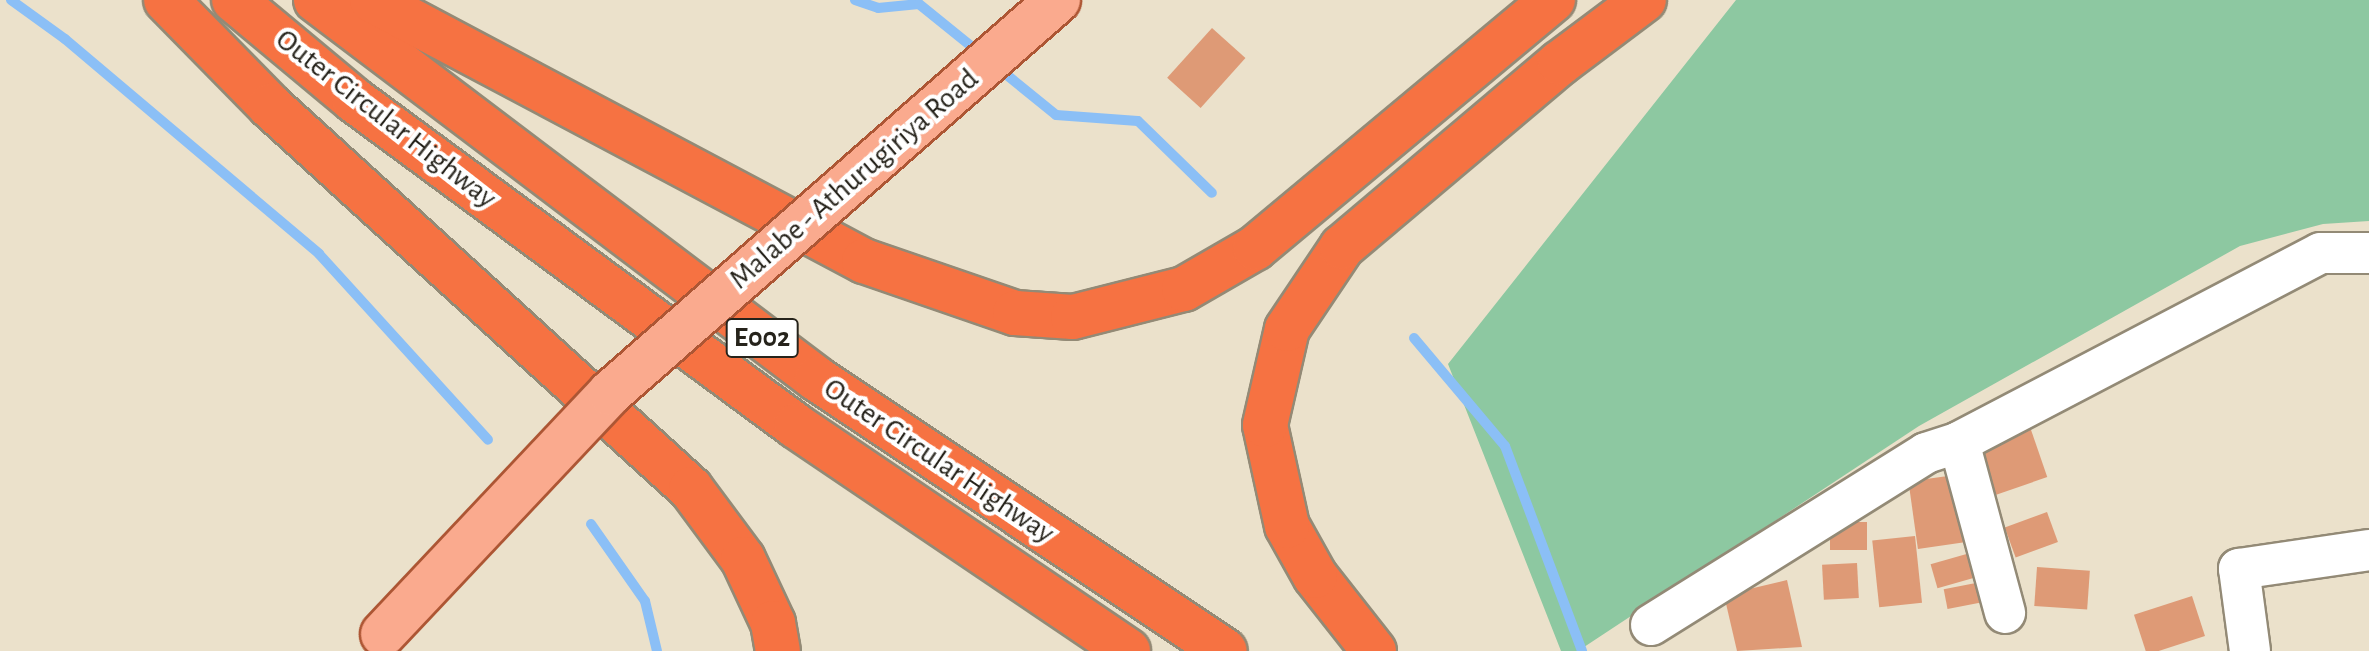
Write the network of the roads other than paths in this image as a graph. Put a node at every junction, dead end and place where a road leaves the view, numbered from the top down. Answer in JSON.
{"nodes":[{"id":1,"x":166,"y":0,"type":"edge"},
{"id":2,"x":234,"y":0,"type":"edge"},
{"id":3,"x":316,"y":0,"type":"edge"},
{"id":4,"x":372,"y":0,"type":"edge"},
{"id":5,"x":1058,"y":0,"type":"edge"},
{"id":6,"x":1553,"y":0,"type":"edge"},
{"id":7,"x":1644,"y":0,"type":"edge"},
{"id":8,"x":2369,"y":253,"type":"edge"},
{"id":9,"x":1959,"y":442,"type":"junction"},
{"id":10,"x":2369,"y":550,"type":"edge"},
{"id":11,"x":2005,"y":613,"type":"dead end"},
{"id":12,"x":1651,"y":625,"type":"dead end"},
{"id":13,"x":383,"y":634,"type":"dead end"},
{"id":14,"x":778,"y":651,"type":"edge"},
{"id":15,"x":1128,"y":651,"type":"edge"},
{"id":16,"x":1225,"y":651,"type":"edge"},
{"id":17,"x":1374,"y":651,"type":"edge"},
{"id":18,"x":2250,"y":651,"type":"edge"}],
"edges":[{"from":1,"to":14,"type":"highway"},
{"from":2,"to":15,"type":"highway","name":"Outer Circular Highway","number":"E002"},
{"from":3,"to":16,"type":"highway","name":"Outer Circular Highway","number":"E002"},
{"from":4,"to":6,"type":"highway"},
{"from":5,"to":13,"type":"main road","name":"Malabe - Athurugiriya Road","bridge":true},
{"from":7,"to":17,"type":"highway"},
{"from":8,"to":9,"type":"street"},
{"from":9,"to":11,"type":"street"},
{"from":9,"to":12,"type":"street"},
{"from":10,"to":18,"type":"street"}]}
